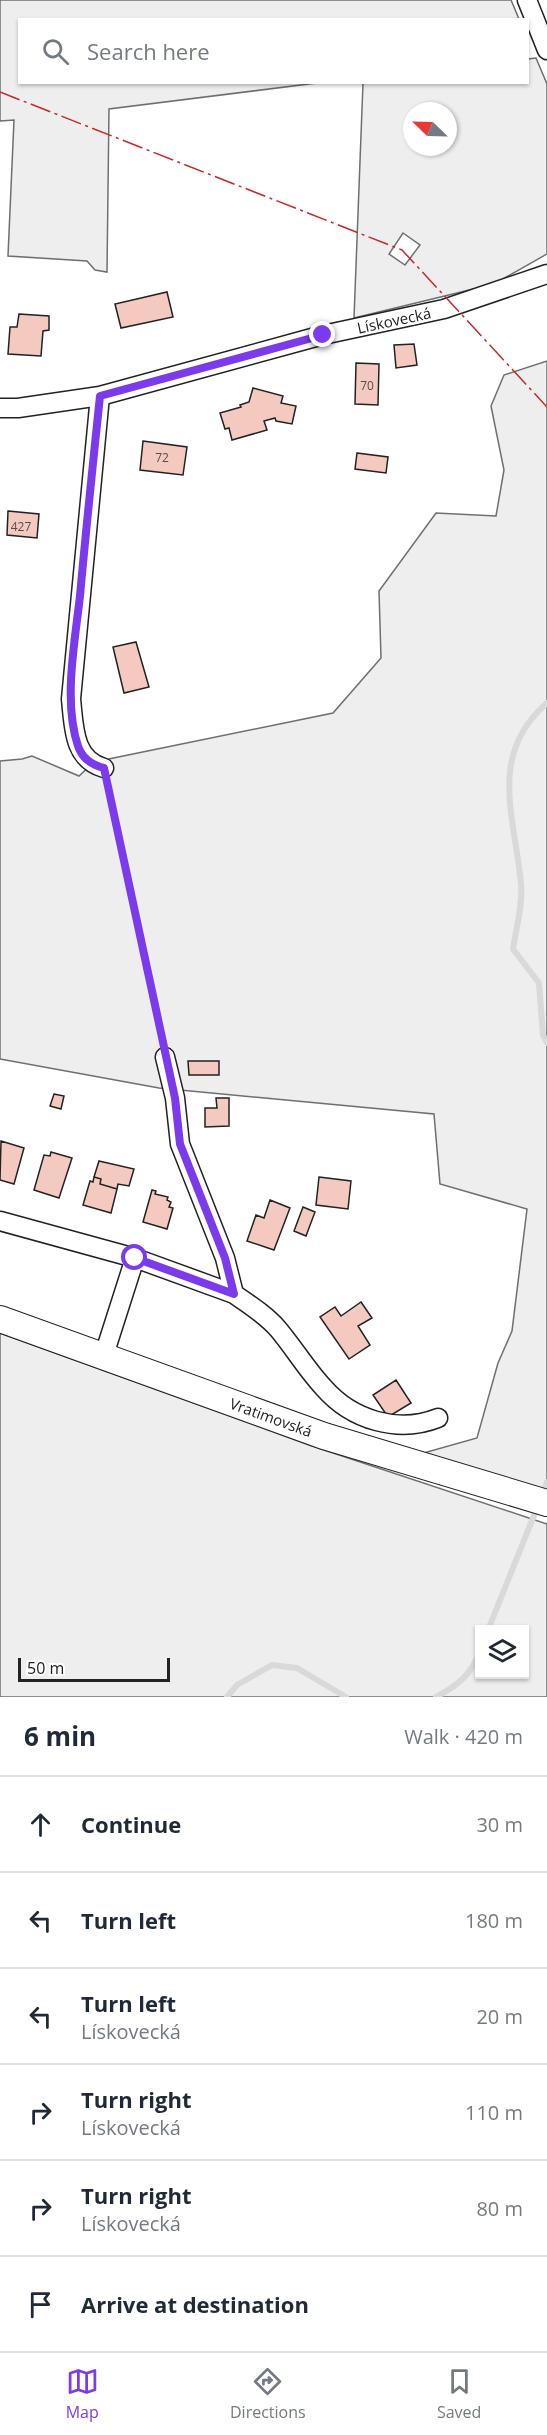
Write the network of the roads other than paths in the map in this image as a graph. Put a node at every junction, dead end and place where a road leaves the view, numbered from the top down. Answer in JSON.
{"nodes":[{"id":1,"x":527,"y":0,"type":"edge"},
{"id":2,"x":547,"y":50,"type":"edge"},
{"id":3,"x":547,"y":274,"type":"edge"},
{"id":4,"x":100,"y":396,"type":"junction"},
{"id":5,"x":0,"y":408,"type":"edge"},
{"id":6,"x":104,"y":768,"type":"road end"},
{"id":7,"x":165,"y":1057,"type":"road end"},
{"id":8,"x":0,"y":1221,"type":"edge"},
{"id":9,"x":135,"y":1258,"type":"junction"},
{"id":10,"x":234,"y":1294,"type":"junction"},
{"id":11,"x":0,"y":1319,"type":"edge"},
{"id":12,"x":104,"y":1355,"type":"junction"},
{"id":13,"x":438,"y":1418,"type":"dead end"},
{"id":14,"x":547,"y":1503,"type":"edge"}],
"edges":[{"from":1,"to":2,"type":"street"},
{"from":3,"to":4,"type":"street","name":"Lískovecká"},
{"from":4,"to":5,"type":"street","name":"Lískovecká"},
{"from":4,"to":6,"type":"street"},
{"from":7,"to":10,"type":"street"},
{"from":8,"to":9,"type":"street"},
{"from":9,"to":10,"type":"street"},
{"from":9,"to":12,"type":"street"},
{"from":10,"to":13,"type":"street"},
{"from":11,"to":12,"type":"main road","name":"Vratimovská"},
{"from":12,"to":14,"type":"main road","name":"Vratimovská"}]}
